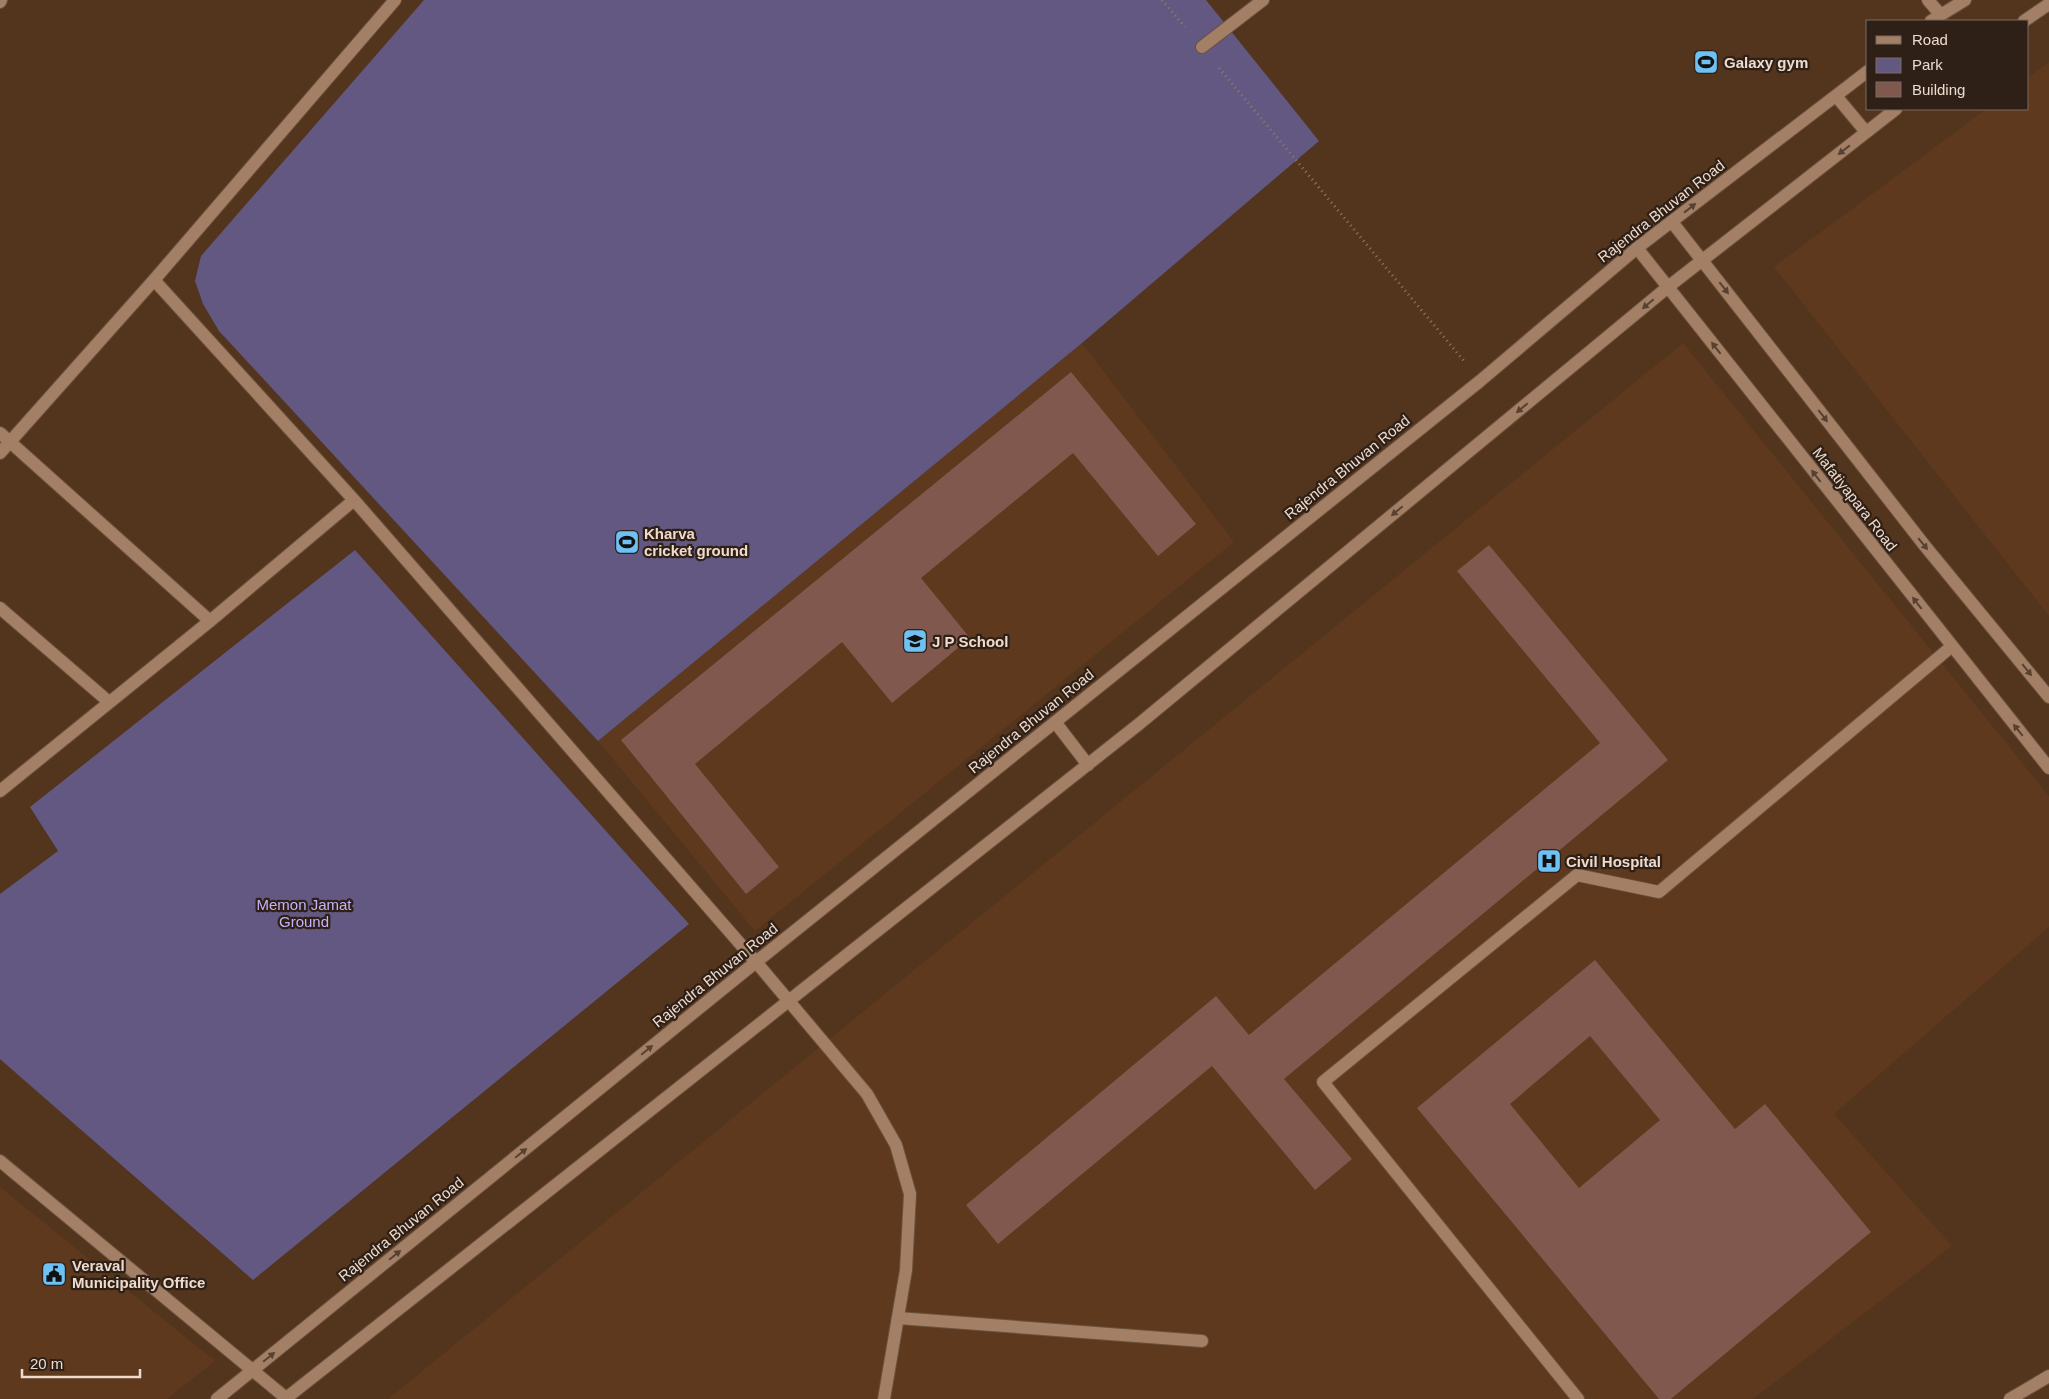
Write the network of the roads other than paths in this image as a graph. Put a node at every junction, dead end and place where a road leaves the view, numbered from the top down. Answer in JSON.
{"nodes":[{"id":1,"x":395,"y":0,"type":"edge"},
{"id":2,"x":1263,"y":0,"type":"edge"},
{"id":3,"x":1928,"y":0,"type":"edge"},
{"id":4,"x":1965,"y":0,"type":"edge"},
{"id":5,"x":2049,"y":4,"type":"edge"},
{"id":6,"x":1936,"y":18,"type":"edge"},
{"id":7,"x":2025,"y":20,"type":"edge"},
{"id":8,"x":1202,"y":47,"type":"road end"},
{"id":9,"x":1866,"y":73,"type":"edge"},
{"id":10,"x":1836,"y":96,"type":"junction"},
{"id":11,"x":1895,"y":110,"type":"edge"},
{"id":12,"x":1866,"y":132,"type":"junction"},
{"id":13,"x":1672,"y":222,"type":"junction"},
{"id":14,"x":1637,"y":248,"type":"junction"},
{"id":15,"x":1702,"y":260,"type":"junction"},
{"id":16,"x":154,"y":280,"type":"junction"},
{"id":17,"x":1668,"y":287,"type":"junction"},
{"id":18,"x":5,"y":438,"type":"edge"},
{"id":19,"x":0,"y":453,"type":"edge"},
{"id":20,"x":354,"y":500,"type":"junction"},
{"id":21,"x":0,"y":608,"type":"edge"},
{"id":22,"x":210,"y":621,"type":"junction"},
{"id":23,"x":1951,"y":647,"type":"junction"},
{"id":24,"x":2049,"y":697,"type":"edge"},
{"id":25,"x":109,"y":702,"type":"junction"},
{"id":26,"x":1055,"y":722,"type":"junction"},
{"id":27,"x":1088,"y":765,"type":"junction"},
{"id":28,"x":2049,"y":768,"type":"edge"},
{"id":29,"x":0,"y":791,"type":"edge"},
{"id":30,"x":756,"y":962,"type":"junction"},
{"id":31,"x":789,"y":1002,"type":"junction"},
{"id":32,"x":0,"y":1161,"type":"edge"},
{"id":33,"x":898,"y":1318,"type":"junction"},
{"id":34,"x":1202,"y":1342,"type":"dead end"},
{"id":35,"x":252,"y":1371,"type":"junction"},
{"id":36,"x":2049,"y":1376,"type":"edge"},
{"id":37,"x":217,"y":1399,"type":"edge"},
{"id":38,"x":286,"y":1399,"type":"edge"},
{"id":39,"x":884,"y":1399,"type":"edge"},
{"id":40,"x":1578,"y":1399,"type":"edge"},
{"id":41,"x":2010,"y":1399,"type":"edge"}],
"edges":[{"from":1,"to":16,"type":"street"},
{"from":2,"to":8,"type":"street"},
{"from":3,"to":6,"type":"street"},
{"from":4,"to":6,"type":"street"},
{"from":5,"to":7,"type":"street"},
{"from":9,"to":10,"type":"street","name":"Rajendra Bhuvan Road"},
{"from":10,"to":12,"type":"street"},
{"from":13,"to":10,"type":"street","name":"Rajendra Bhuvan Road","one_way":true},
{"from":11,"to":12,"type":"street"},
{"from":12,"to":15,"type":"street","one_way":true},
{"from":13,"to":14,"type":"street","name":"Rajendra Bhuvan Road"},
{"from":13,"to":15,"type":"street"},
{"from":14,"to":17,"type":"street","name":"Mafatiyapara Road"},
{"from":14,"to":26,"type":"street","name":"Rajendra Bhuvan Road"},
{"from":15,"to":17,"type":"street"},
{"from":15,"to":24,"type":"street","one_way":true},
{"from":16,"to":18,"type":"street"},
{"from":16,"to":20,"type":"street"},
{"from":23,"to":17,"type":"street","name":"Mafatiyapara Road","one_way":true},
{"from":17,"to":27,"type":"street","one_way":true},
{"from":18,"to":19,"type":"street"},
{"from":18,"to":22,"type":"street"},
{"from":20,"to":22,"type":"street"},
{"from":20,"to":30,"type":"street"},
{"from":21,"to":25,"type":"street"},
{"from":22,"to":25,"type":"street"},
{"from":28,"to":23,"type":"street","name":"Mafatiyapara Road","one_way":true},
{"from":23,"to":40,"type":"street"},
{"from":25,"to":29,"type":"street"},
{"from":26,"to":27,"type":"street"},
{"from":26,"to":30,"type":"street","name":"Rajendra Bhuvan Road"},
{"from":27,"to":31,"type":"street"},
{"from":30,"to":31,"type":"street"},
{"from":35,"to":30,"type":"street","name":"Rajendra Bhuvan Road","one_way":true},
{"from":31,"to":33,"type":"street"},
{"from":31,"to":38,"type":"street"},
{"from":32,"to":35,"type":"street"},
{"from":33,"to":34,"type":"street"},
{"from":33,"to":39,"type":"street"},
{"from":35,"to":37,"type":"street","name":"Rajendra Bhuvan Road"},
{"from":35,"to":38,"type":"street"},
{"from":36,"to":41,"type":"street"}]}
